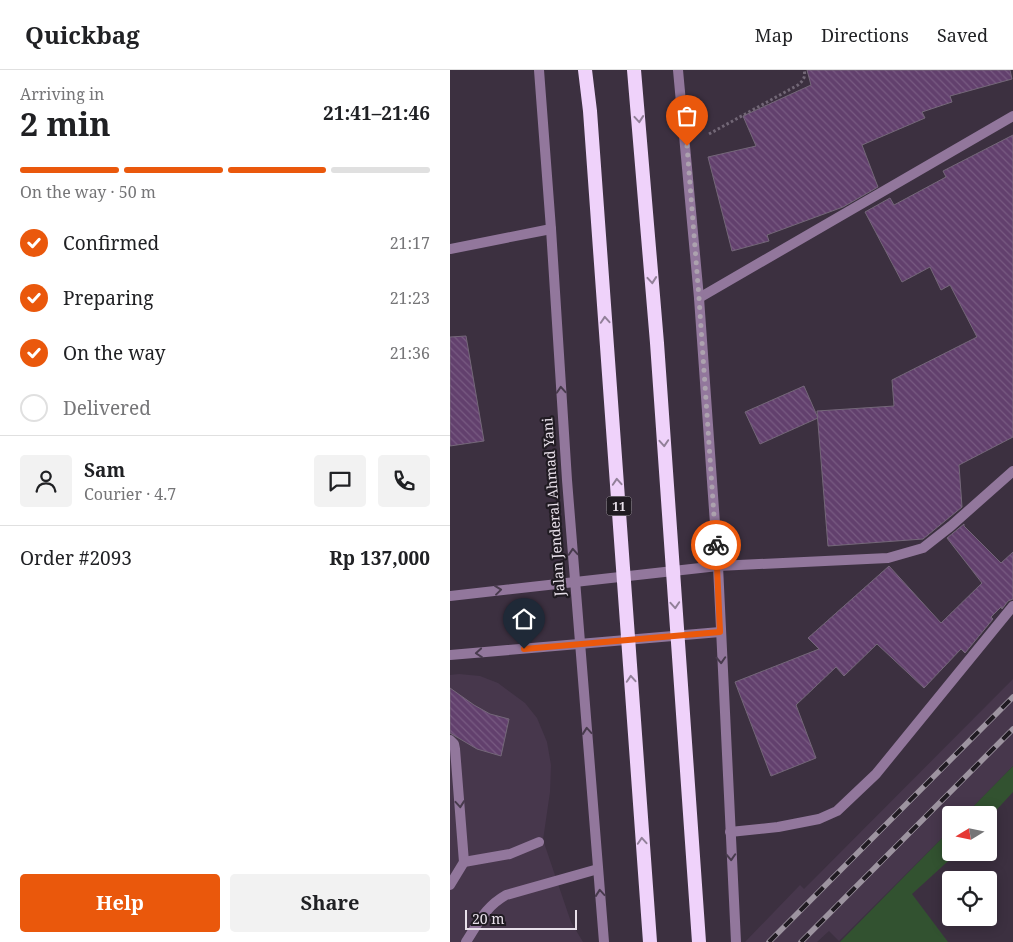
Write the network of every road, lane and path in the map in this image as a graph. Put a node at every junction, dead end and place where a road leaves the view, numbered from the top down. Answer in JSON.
{"nodes":[{"id":1,"x":539,"y":70,"type":"edge"},
{"id":2,"x":585,"y":70,"type":"edge"},
{"id":3,"x":634,"y":70,"type":"edge"},
{"id":4,"x":678,"y":70,"type":"edge"},
{"id":5,"x":804,"y":70,"type":"edge"},
{"id":6,"x":1013,"y":116,"type":"edge"},
{"id":7,"x":687,"y":146,"type":"junction"},
{"id":8,"x":551,"y":229,"type":"junction"},
{"id":9,"x":450,"y":249,"type":"edge"},
{"id":10,"x":699,"y":298,"type":"junction"},
{"id":11,"x":1013,"y":472,"type":"edge"},
{"id":12,"x":718,"y":566,"type":"junction"},
{"id":13,"x":575,"y":582,"type":"junction"},
{"id":14,"x":450,"y":596,"type":"edge"},
{"id":15,"x":1013,"y":606,"type":"edge"},
{"id":16,"x":720,"y":632,"type":"junction"},
{"id":17,"x":580,"y":644,"type":"junction"},
{"id":18,"x":450,"y":656,"type":"edge"},
{"id":19,"x":450,"y":740,"type":"edge"},
{"id":20,"x":730,"y":832,"type":"junction"},
{"id":21,"x":539,"y":842,"type":"dead end"},
{"id":22,"x":464,"y":862,"type":"junction"},
{"id":23,"x":598,"y":869,"type":"junction"},
{"id":24,"x":450,"y":885,"type":"edge"},
{"id":25,"x":466,"y":942,"type":"edge"},
{"id":26,"x":604,"y":942,"type":"edge"},
{"id":27,"x":650,"y":942,"type":"edge"},
{"id":28,"x":699,"y":942,"type":"edge"},
{"id":29,"x":736,"y":942,"type":"edge"}],
"edges":[{"from":1,"to":8,"type":"street","name":"Jalan Jenderal Ahmad Yani"},
{"from":27,"to":2,"type":"highway","number":"11","one_way":true},
{"from":3,"to":28,"type":"highway","one_way":true},
{"from":4,"to":7,"type":"street"},
{"from":5,"to":7,"type":"path"},
{"from":6,"to":10,"type":"street"},
{"from":7,"to":10,"type":"street"},
{"from":8,"to":9,"type":"street"},
{"from":13,"to":8,"type":"street","name":"Jalan Jenderal Ahmad Yani","one_way":true},
{"from":10,"to":12,"type":"street"},
{"from":11,"to":12,"type":"street"},
{"from":12,"to":13,"type":"street"},
{"from":12,"to":16,"type":"street"},
{"from":14,"to":13,"type":"street","one_way":true},
{"from":13,"to":17,"type":"street","name":"Jalan Jenderal Ahmad Yani"},
{"from":15,"to":20,"type":"street"},
{"from":16,"to":17,"type":"street"},
{"from":16,"to":20,"type":"street","one_way":true},
{"from":17,"to":18,"type":"street","one_way":true},
{"from":23,"to":17,"type":"street","name":"Jalan Jenderal Ahmad Yani","one_way":true},
{"from":19,"to":22,"type":"street","one_way":true},
{"from":20,"to":29,"type":"street","one_way":true},
{"from":21,"to":22,"type":"street"},
{"from":22,"to":24,"type":"street"},
{"from":23,"to":25,"type":"street"},
{"from":26,"to":23,"type":"street","name":"Jalan Jenderal Ahmad Yani","one_way":true}]}
